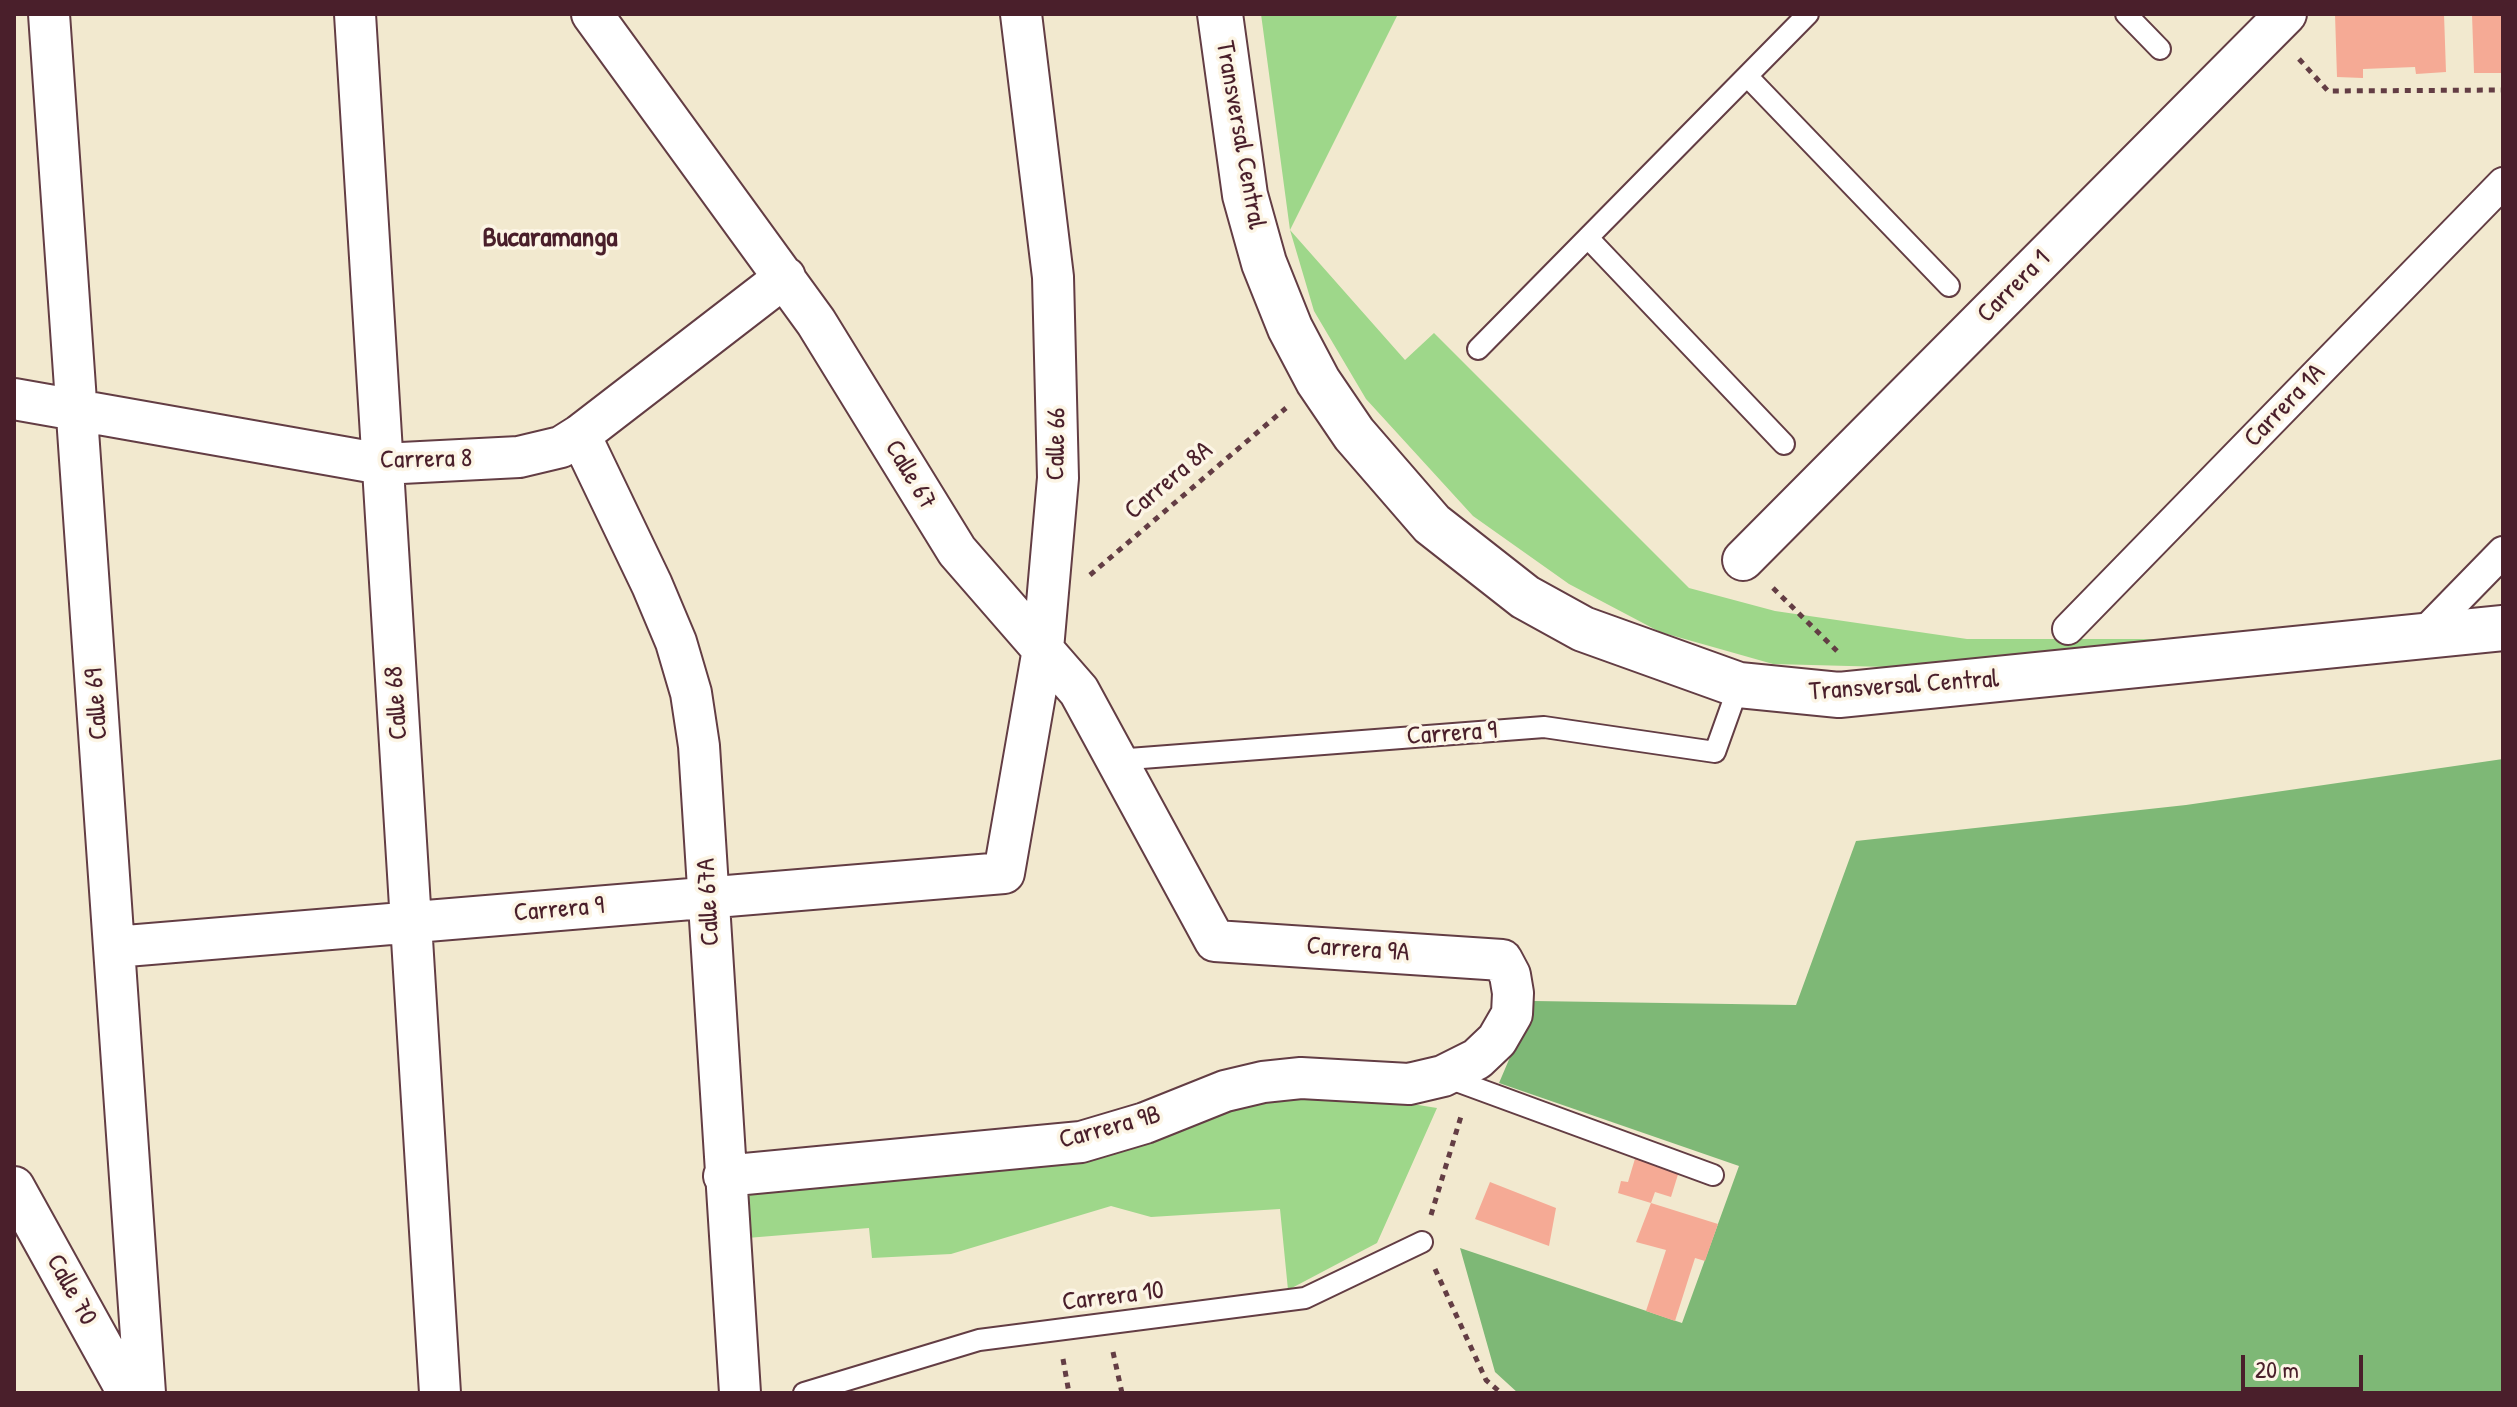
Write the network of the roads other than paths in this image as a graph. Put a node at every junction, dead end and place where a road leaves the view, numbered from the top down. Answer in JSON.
{"nodes":[{"id":1,"x":49,"y":14,"type":"edge"},
{"id":2,"x":355,"y":14,"type":"edge"},
{"id":3,"x":592,"y":14,"type":"edge"},
{"id":4,"x":1021,"y":14,"type":"edge"},
{"id":5,"x":1220,"y":14,"type":"edge"},
{"id":6,"x":1808,"y":14,"type":"edge"},
{"id":7,"x":2126,"y":14,"type":"edge"},
{"id":8,"x":2278,"y":21,"type":"edge"},
{"id":9,"x":2160,"y":49,"type":"dead end"},
{"id":10,"x":1747,"y":76,"type":"junction"},
{"id":11,"x":2503,"y":183,"type":"edge"},
{"id":12,"x":1588,"y":238,"type":"junction"},
{"id":13,"x":785,"y":277,"type":"junction"},
{"id":14,"x":1949,"y":286,"type":"dead end"},
{"id":15,"x":1478,"y":349,"type":"dead end"},
{"id":16,"x":14,"y":399,"type":"edge"},
{"id":17,"x":76,"y":410,"type":"junction"},
{"id":18,"x":580,"y":435,"type":"junction"},
{"id":19,"x":1784,"y":444,"type":"dead end"},
{"id":20,"x":382,"y":464,"type":"junction"},
{"id":21,"x":2503,"y":552,"type":"edge"},
{"id":22,"x":1743,"y":560,"type":"road end"},
{"id":23,"x":2503,"y":628,"type":"edge"},
{"id":24,"x":2068,"y":629,"type":"dead end"},
{"id":25,"x":1045,"y":631,"type":"junction"},
{"id":26,"x":2421,"y":636,"type":"junction"},
{"id":27,"x":1739,"y":685,"type":"junction"},
{"id":28,"x":1116,"y":760,"type":"junction"},
{"id":29,"x":1004,"y":873,"type":"joint"},
{"id":30,"x":708,"y":897,"type":"junction"},
{"id":31,"x":411,"y":922,"type":"junction"},
{"id":32,"x":1215,"y":941,"type":"joint"},
{"id":33,"x":114,"y":947,"type":"junction"},
{"id":34,"x":1502,"y":960,"type":"joint"},
{"id":35,"x":1457,"y":1081,"type":"junction"},
{"id":36,"x":1713,"y":1175,"type":"dead end"},
{"id":37,"x":724,"y":1176,"type":"junction"},
{"id":38,"x":14,"y":1187,"type":"edge"},
{"id":39,"x":1422,"y":1242,"type":"road end"},
{"id":40,"x":128,"y":1393,"type":"edge"},
{"id":41,"x":145,"y":1393,"type":"edge"},
{"id":42,"x":440,"y":1393,"type":"edge"},
{"id":43,"x":740,"y":1393,"type":"edge"},
{"id":44,"x":804,"y":1393,"type":"edge"}],
"edges":[{"from":1,"to":17,"type":"street","name":"Calle 69"},
{"from":2,"to":20,"type":"street","name":"Calle 68"},
{"from":3,"to":13,"type":"street","name":"Calle 67"},
{"from":4,"to":25,"type":"street","name":"Calle 66"},
{"from":5,"to":27,"type":"main road","name":"Transversal Central"},
{"from":6,"to":10,"type":"lane"},
{"from":7,"to":9,"type":"lane"},
{"from":8,"to":22,"type":"street","name":"Carrera 1"},
{"from":10,"to":12,"type":"lane"},
{"from":10,"to":14,"type":"lane"},
{"from":11,"to":24,"type":"street","name":"Carrera 1A"},
{"from":12,"to":15,"type":"lane"},
{"from":12,"to":19,"type":"lane"},
{"from":13,"to":18,"type":"street","name":"Carrera 8"},
{"from":13,"to":25,"type":"street","name":"Calle 67"},
{"from":16,"to":17,"type":"street","name":"Carrera 8"},
{"from":17,"to":20,"type":"street","name":"Carrera 8"},
{"from":17,"to":33,"type":"street","name":"Calle 69"},
{"from":18,"to":20,"type":"street","name":"Carrera 8"},
{"from":18,"to":30,"type":"street","name":"Calle 67A"},
{"from":20,"to":31,"type":"street","name":"Calle 68"},
{"from":21,"to":26,"type":"street"},
{"from":23,"to":26,"type":"main road","name":"Transversal Central"},
{"from":25,"to":28,"type":"street","name":"Calle 67"},
{"from":25,"to":29,"type":"street","name":"Calle 66"},
{"from":26,"to":27,"type":"main road","name":"Transversal Central"},
{"from":27,"to":28,"type":"lane","name":"Carrera 9"},
{"from":28,"to":32,"type":"street","name":"Calle 67"},
{"from":29,"to":30,"type":"street","name":"Carrera 9"},
{"from":30,"to":31,"type":"street","name":"Carrera 9"},
{"from":30,"to":37,"type":"street","name":"Calle 67A"},
{"from":31,"to":33,"type":"street","name":"Carrera 9"},
{"from":31,"to":42,"type":"street","name":"Calle 68"},
{"from":32,"to":34,"type":"street","name":"Carrera 9A"},
{"from":33,"to":41,"type":"street","name":"Calle 69"},
{"from":34,"to":35,"type":"street","name":"Carrera 9B"},
{"from":35,"to":36,"type":"lane"},
{"from":35,"to":37,"type":"street","name":"Carrera 9B"},
{"from":37,"to":43,"type":"street","name":"Calle 67A"},
{"from":38,"to":40,"type":"street","name":"Calle 70"},
{"from":39,"to":44,"type":"lane","name":"Carrera 10"}]}
